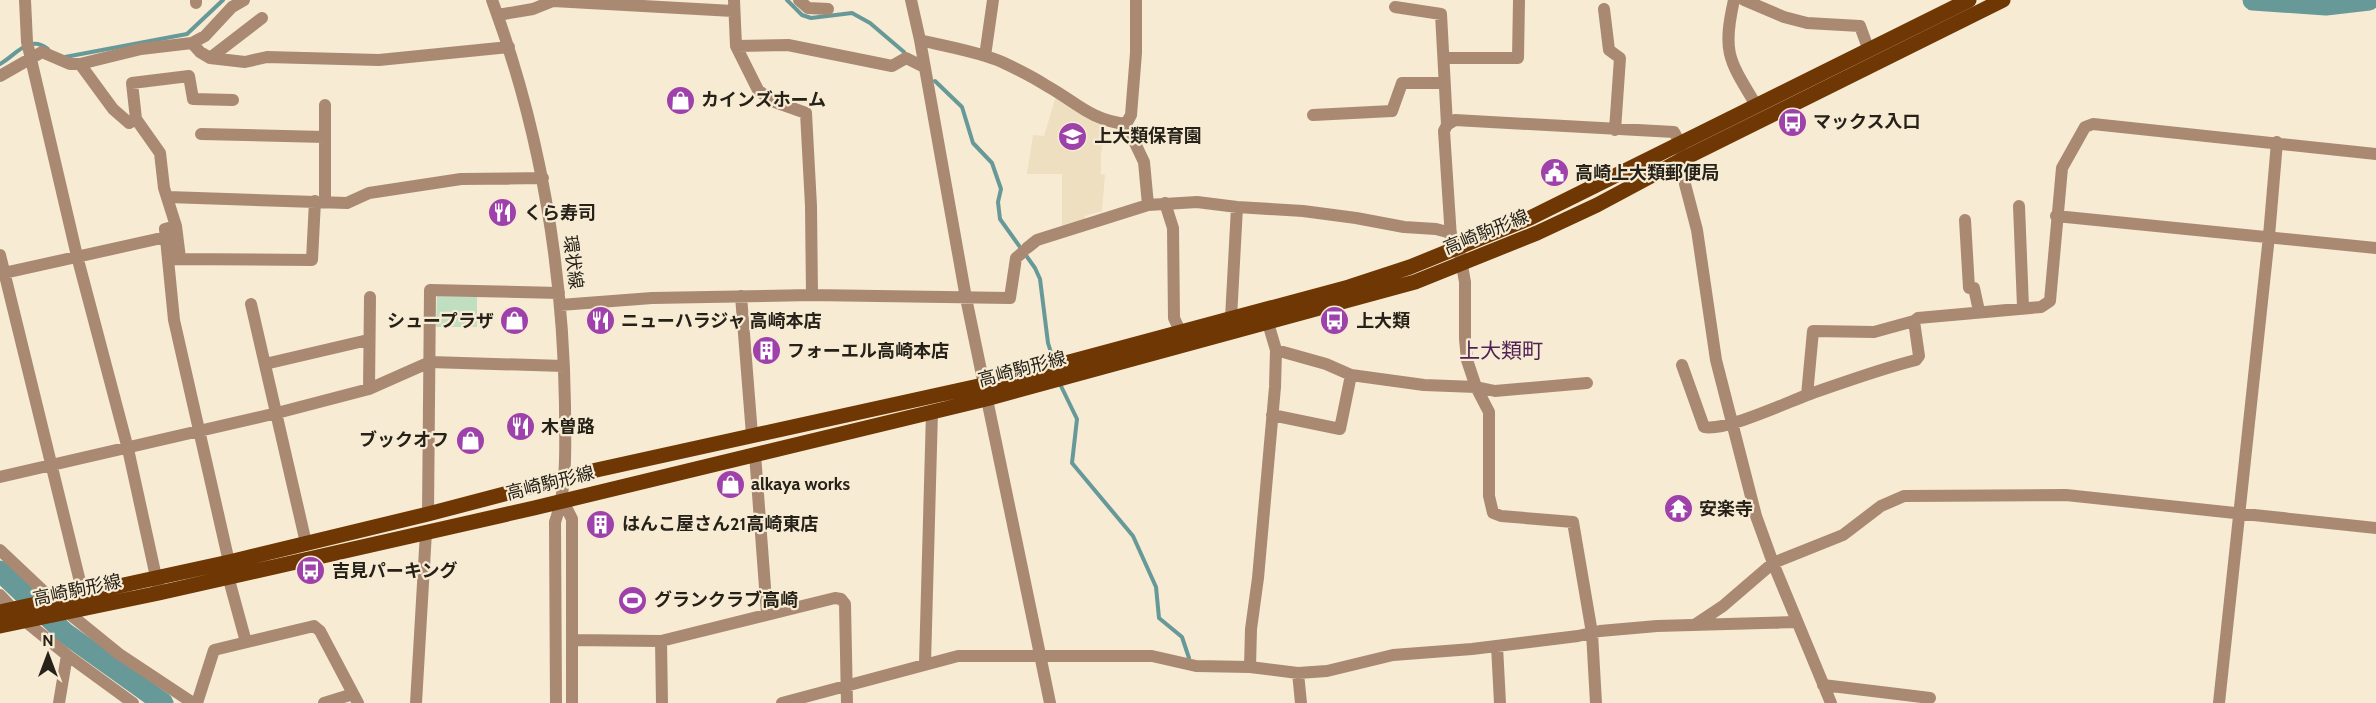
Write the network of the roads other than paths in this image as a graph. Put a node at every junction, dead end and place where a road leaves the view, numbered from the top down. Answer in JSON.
{"nodes":[{"id":1,"x":25,"y":0,"type":"edge"},
{"id":2,"x":244,"y":0,"type":"edge"},
{"id":3,"x":492,"y":0,"type":"edge"},
{"id":4,"x":799,"y":0,"type":"edge"},
{"id":5,"x":911,"y":0,"type":"edge"},
{"id":6,"x":993,"y":0,"type":"edge"},
{"id":7,"x":1136,"y":0,"type":"edge"},
{"id":8,"x":1519,"y":0,"type":"edge"},
{"id":9,"x":1734,"y":0,"type":"edge"},
{"id":10,"x":1744,"y":0,"type":"edge"},
{"id":11,"x":1970,"y":0,"type":"edge"},
{"id":12,"x":2003,"y":0,"type":"edge"},
{"id":13,"x":733,"y":6,"type":"edge"},
{"id":14,"x":1395,"y":7,"type":"dead end"},
{"id":15,"x":828,"y":9,"type":"dead end"},
{"id":16,"x":1604,"y":9,"type":"dead end"},
{"id":17,"x":498,"y":15,"type":"junction"},
{"id":18,"x":262,"y":18,"type":"dead end"},
{"id":19,"x":920,"y":40,"type":"junction"},
{"id":20,"x":192,"y":43,"type":"junction"},
{"id":21,"x":736,"y":46,"type":"junction"},
{"id":22,"x":509,"y":47,"type":"junction"},
{"id":23,"x":1868,"y":48,"type":"junction"},
{"id":24,"x":985,"y":56,"type":"junction"},
{"id":25,"x":32,"y":57,"type":"junction"},
{"id":26,"x":210,"y":58,"type":"junction"},
{"id":27,"x":1443,"y":58,"type":"junction"},
{"id":28,"x":80,"y":64,"type":"junction"},
{"id":29,"x":924,"y":67,"type":"junction"},
{"id":30,"x":0,"y":76,"type":"edge"},
{"id":31,"x":1443,"y":83,"type":"junction"},
{"id":32,"x":233,"y":100,"type":"dead end"},
{"id":33,"x":325,"y":105,"type":"dead end"},
{"id":34,"x":1756,"y":105,"type":"junction"},
{"id":35,"x":1313,"y":115,"type":"dead end"},
{"id":36,"x":136,"y":119,"type":"junction"},
{"id":37,"x":1126,"y":124,"type":"junction"},
{"id":38,"x":1447,"y":125,"type":"junction"},
{"id":39,"x":1615,"y":130,"type":"junction"},
{"id":40,"x":201,"y":134,"type":"dead end"},
{"id":41,"x":325,"y":137,"type":"junction"},
{"id":42,"x":2277,"y":142,"type":"junction"},
{"id":43,"x":1680,"y":143,"type":"junction"},
{"id":44,"x":2376,"y":154,"type":"edge"},
{"id":45,"x":1681,"y":160,"type":"junction"},
{"id":46,"x":543,"y":178,"type":"junction"},
{"id":47,"x":168,"y":197,"type":"junction"},
{"id":48,"x":320,"y":201,"type":"junction"},
{"id":49,"x":1165,"y":203,"type":"junction"},
{"id":50,"x":1148,"y":205,"type":"junction"},
{"id":51,"x":2019,"y":206,"type":"dead end"},
{"id":52,"x":1237,"y":207,"type":"junction"},
{"id":53,"x":2056,"y":216,"type":"junction"},
{"id":54,"x":1965,"y":220,"type":"dead end"},
{"id":55,"x":176,"y":226,"type":"junction"},
{"id":56,"x":1451,"y":233,"type":"junction"},
{"id":57,"x":2270,"y":236,"type":"junction"},
{"id":58,"x":166,"y":237,"type":"junction"},
{"id":59,"x":2376,"y":248,"type":"edge"},
{"id":60,"x":0,"y":255,"type":"edge"},
{"id":61,"x":77,"y":256,"type":"junction"},
{"id":62,"x":1460,"y":256,"type":"junction"},
{"id":63,"x":174,"y":259,"type":"junction"},
{"id":64,"x":2,"y":273,"type":"edge"},
{"id":65,"x":812,"y":295,"type":"junction"},
{"id":66,"x":741,"y":296,"type":"junction"},
{"id":67,"x":370,"y":297,"type":"dead end"},
{"id":68,"x":966,"y":298,"type":"junction"},
{"id":69,"x":560,"y":299,"type":"junction"},
{"id":70,"x":251,"y":304,"type":"dead end"},
{"id":71,"x":2023,"y":307,"type":"junction"},
{"id":72,"x":1979,"y":311,"type":"junction"},
{"id":73,"x":1231,"y":318,"type":"junction"},
{"id":74,"x":1914,"y":321,"type":"junction"},
{"id":75,"x":1268,"y":323,"type":"junction"},
{"id":76,"x":1180,"y":331,"type":"junction"},
{"id":77,"x":368,"y":340,"type":"junction"},
{"id":78,"x":1276,"y":350,"type":"junction"},
{"id":79,"x":430,"y":362,"type":"junction"},
{"id":80,"x":265,"y":364,"type":"junction"},
{"id":81,"x":1682,"y":365,"type":"dead end"},
{"id":82,"x":564,"y":366,"type":"junction"},
{"id":83,"x":1351,"y":375,"type":"junction"},
{"id":84,"x":1587,"y":383,"type":"dead end"},
{"id":85,"x":1476,"y":387,"type":"junction"},
{"id":86,"x":369,"y":389,"type":"junction"},
{"id":87,"x":984,"y":392,"type":"junction"},
{"id":88,"x":1808,"y":395,"type":"junction"},
{"id":89,"x":932,"y":412,"type":"junction"},
{"id":90,"x":277,"y":413,"type":"junction"},
{"id":91,"x":1272,"y":415,"type":"junction"},
{"id":92,"x":1730,"y":423,"type":"junction"},
{"id":93,"x":200,"y":431,"type":"junction"},
{"id":94,"x":752,"y":435,"type":"junction"},
{"id":95,"x":128,"y":449,"type":"junction"},
{"id":96,"x":755,"y":454,"type":"junction"},
{"id":97,"x":51,"y":465,"type":"junction"},
{"id":98,"x":0,"y":477,"type":"edge"},
{"id":99,"x":564,"y":478,"type":"junction"},
{"id":100,"x":562,"y":501,"type":"junction"},
{"id":101,"x":2239,"y":513,"type":"junction"},
{"id":102,"x":428,"y":514,"type":"junction"},
{"id":103,"x":2376,"y":528,"type":"edge"},
{"id":104,"x":426,"y":532,"type":"junction"},
{"id":105,"x":306,"y":543,"type":"junction"},
{"id":106,"x":0,"y":550,"type":"edge"},
{"id":107,"x":1773,"y":563,"type":"junction"},
{"id":108,"x":228,"y":569,"type":"junction"},
{"id":109,"x":158,"y":586,"type":"junction"},
{"id":110,"x":83,"y":594,"type":"junction"},
{"id":111,"x":0,"y":595,"type":"edge"},
{"id":112,"x":57,"y":606,"type":"junction"},
{"id":113,"x":17,"y":614,"type":"edge"},
{"id":114,"x":766,"y":614,"type":"junction"},
{"id":115,"x":1797,"y":622,"type":"junction"},
{"id":116,"x":1695,"y":625,"type":"junction"},
{"id":117,"x":0,"y":626,"type":"edge"},
{"id":118,"x":1592,"y":633,"type":"junction"},
{"id":119,"x":572,"y":640,"type":"junction"},
{"id":120,"x":661,"y":641,"type":"junction"},
{"id":121,"x":246,"y":642,"type":"junction"},
{"id":122,"x":1497,"y":646,"type":"junction"},
{"id":123,"x":67,"y":655,"type":"junction"},
{"id":124,"x":1040,"y":656,"type":"junction"},
{"id":125,"x":925,"y":663,"type":"junction"},
{"id":126,"x":1250,"y":667,"type":"junction"},
{"id":127,"x":1298,"y":673,"type":"junction"},
{"id":128,"x":1823,"y":685,"type":"junction"},
{"id":129,"x":846,"y":687,"type":"junction"},
{"id":130,"x":1930,"y":698,"type":"dead end"},
{"id":131,"x":355,"y":699,"type":"edge"},
{"id":132,"x":59,"y":703,"type":"edge"},
{"id":133,"x":133,"y":703,"type":"edge"},
{"id":134,"x":195,"y":703,"type":"edge"},
{"id":135,"x":324,"y":703,"type":"edge"},
{"id":136,"x":416,"y":703,"type":"edge"},
{"id":137,"x":556,"y":703,"type":"edge"},
{"id":138,"x":572,"y":703,"type":"edge"},
{"id":139,"x":662,"y":703,"type":"edge"},
{"id":140,"x":782,"y":703,"type":"edge"},
{"id":141,"x":847,"y":703,"type":"edge"},
{"id":142,"x":1050,"y":703,"type":"edge"},
{"id":143,"x":1301,"y":703,"type":"edge"},
{"id":144,"x":1500,"y":703,"type":"edge"},
{"id":145,"x":1596,"y":703,"type":"edge"},
{"id":146,"x":1831,"y":703,"type":"edge"},
{"id":147,"x":2219,"y":703,"type":"edge"}],
"edges":[{"from":1,"to":25,"type":"street"},
{"from":2,"to":20,"type":"street"},
{"from":3,"to":17,"type":"street","name":"環状線"},
{"from":4,"to":15,"type":"street"},
{"from":5,"to":19,"type":"street"},
{"from":6,"to":24,"type":"street"},
{"from":7,"to":37,"type":"street"},
{"from":8,"to":27,"type":"street"},
{"from":9,"to":34,"type":"street"},
{"from":10,"to":23,"type":"street"},
{"from":11,"to":23,"type":"main road","name":"高崎駒形線"},
{"from":12,"to":45,"type":"main road","name":"高崎駒形線"},
{"from":13,"to":17,"type":"street"},
{"from":13,"to":21,"type":"street"},
{"from":14,"to":27,"type":"street"},
{"from":16,"to":39,"type":"street"},
{"from":17,"to":22,"type":"street","name":"環状線"},
{"from":18,"to":26,"type":"street"},
{"from":19,"to":24,"type":"street"},
{"from":19,"to":29,"type":"street"},
{"from":20,"to":26,"type":"street"},
{"from":20,"to":28,"type":"street"},
{"from":21,"to":29,"type":"street"},
{"from":21,"to":65,"type":"street"},
{"from":22,"to":26,"type":"street"},
{"from":22,"to":46,"type":"street","name":"環状線"},
{"from":23,"to":34,"type":"main road","name":"高崎駒形線"},
{"from":24,"to":37,"type":"street"},
{"from":25,"to":28,"type":"street"},
{"from":25,"to":30,"type":"street"},
{"from":25,"to":61,"type":"street"},
{"from":27,"to":31,"type":"street"},
{"from":28,"to":36,"type":"street"},
{"from":29,"to":68,"type":"street"},
{"from":31,"to":35,"type":"street"},
{"from":31,"to":38,"type":"street"},
{"from":32,"to":36,"type":"street"},
{"from":33,"to":41,"type":"street"},
{"from":34,"to":43,"type":"main road","name":"高崎駒形線"},
{"from":36,"to":47,"type":"street"},
{"from":37,"to":50,"type":"street"},
{"from":38,"to":39,"type":"street"},
{"from":38,"to":56,"type":"street"},
{"from":39,"to":43,"type":"street"},
{"from":40,"to":41,"type":"street"},
{"from":41,"to":48,"type":"street"},
{"from":42,"to":44,"type":"street"},
{"from":42,"to":53,"type":"street"},
{"from":42,"to":57,"type":"street"},
{"from":43,"to":45,"type":"street"},
{"from":43,"to":62,"type":"main road","name":"高崎駒形線"},
{"from":45,"to":62,"type":"main road","name":"高崎駒形線"},
{"from":45,"to":92,"type":"street"},
{"from":46,"to":48,"type":"street"},
{"from":46,"to":69,"type":"street","name":"環状線"},
{"from":47,"to":48,"type":"street"},
{"from":47,"to":55,"type":"street"},
{"from":48,"to":63,"type":"street"},
{"from":49,"to":50,"type":"street"},
{"from":49,"to":52,"type":"street"},
{"from":49,"to":76,"type":"street"},
{"from":50,"to":68,"type":"street"},
{"from":51,"to":71,"type":"street"},
{"from":52,"to":56,"type":"street"},
{"from":52,"to":73,"type":"street"},
{"from":53,"to":57,"type":"street"},
{"from":53,"to":71,"type":"street"},
{"from":54,"to":72,"type":"street"},
{"from":55,"to":58,"type":"street"},
{"from":55,"to":63,"type":"street"},
{"from":56,"to":62,"type":"street"},
{"from":57,"to":59,"type":"street"},
{"from":57,"to":101,"type":"street"},
{"from":58,"to":61,"type":"street"},
{"from":58,"to":63,"type":"street"},
{"from":60,"to":64,"type":"street"},
{"from":61,"to":64,"type":"street"},
{"from":61,"to":95,"type":"street"},
{"from":62,"to":73,"type":"main road","name":"高崎駒形線"},
{"from":62,"to":75,"type":"main road","name":"高崎駒形線"},
{"from":62,"to":85,"type":"street"},
{"from":63,"to":93,"type":"street"},
{"from":64,"to":97,"type":"street"},
{"from":65,"to":66,"type":"street"},
{"from":65,"to":68,"type":"street"},
{"from":66,"to":69,"type":"street"},
{"from":66,"to":94,"type":"street"},
{"from":67,"to":77,"type":"street"},
{"from":68,"to":87,"type":"street"},
{"from":69,"to":79,"type":"street"},
{"from":69,"to":82,"type":"street","name":"環状線"},
{"from":70,"to":80,"type":"street"},
{"from":71,"to":72,"type":"street"},
{"from":72,"to":74,"type":"street"},
{"from":73,"to":76,"type":"main road","name":"高崎駒形線"},
{"from":74,"to":88,"type":"street"},
{"from":74,"to":88,"type":"street"},
{"from":75,"to":78,"type":"street"},
{"from":75,"to":87,"type":"main road","name":"高崎駒形線"},
{"from":76,"to":87,"type":"main road","name":"高崎駒形線"},
{"from":77,"to":80,"type":"street"},
{"from":77,"to":86,"type":"street"},
{"from":78,"to":83,"type":"street"},
{"from":78,"to":91,"type":"street"},
{"from":79,"to":82,"type":"street"},
{"from":79,"to":86,"type":"street"},
{"from":79,"to":102,"type":"street"},
{"from":80,"to":90,"type":"street"},
{"from":81,"to":92,"type":"street"},
{"from":82,"to":99,"type":"street","name":"環状線"},
{"from":83,"to":85,"type":"street"},
{"from":83,"to":91,"type":"street"},
{"from":84,"to":85,"type":"street"},
{"from":85,"to":118,"type":"street"},
{"from":86,"to":90,"type":"street"},
{"from":87,"to":89,"type":"main road","name":"高崎駒形線"},
{"from":87,"to":94,"type":"main road","name":"高崎駒形線"},
{"from":87,"to":124,"type":"street"},
{"from":88,"to":92,"type":"street"},
{"from":89,"to":96,"type":"main road","name":"高崎駒形線"},
{"from":89,"to":125,"type":"street"},
{"from":90,"to":93,"type":"street"},
{"from":90,"to":105,"type":"street"},
{"from":91,"to":126,"type":"street"},
{"from":92,"to":107,"type":"street"},
{"from":93,"to":95,"type":"street"},
{"from":93,"to":108,"type":"street"},
{"from":94,"to":99,"type":"main road","name":"高崎駒形線"},
{"from":95,"to":97,"type":"street"},
{"from":95,"to":109,"type":"street"},
{"from":96,"to":100,"type":"main road","name":"高崎駒形線"},
{"from":96,"to":114,"type":"street"},
{"from":97,"to":98,"type":"street"},
{"from":97,"to":110,"type":"street"},
{"from":99,"to":100,"type":"street","name":"環状線"},
{"from":99,"to":102,"type":"main road","name":"高崎駒形線"},
{"from":100,"to":104,"type":"main road","name":"高崎駒形線"},
{"from":100,"to":119,"type":"street","name":"環状線"},
{"from":100,"to":137,"type":"street","name":"環状線"},
{"from":101,"to":103,"type":"street"},
{"from":101,"to":107,"type":"street"},
{"from":101,"to":147,"type":"street"},
{"from":102,"to":105,"type":"main road","name":"高崎駒形線"},
{"from":104,"to":108,"type":"main road","name":"高崎駒形線"},
{"from":104,"to":136,"type":"street"},
{"from":105,"to":108,"type":"main road","name":"高崎駒形線"},
{"from":106,"to":112,"type":"street"},
{"from":107,"to":115,"type":"street"},
{"from":107,"to":116,"type":"street"},
{"from":108,"to":109,"type":"main road","name":"高崎駒形線"},
{"from":108,"to":121,"type":"street"},
{"from":109,"to":110,"type":"main road","name":"高崎駒形線"},
{"from":109,"to":112,"type":"main road","name":"高崎駒形線"},
{"from":110,"to":112,"type":"main road","name":"高崎駒形線"},
{"from":111,"to":113,"type":"street"},
{"from":112,"to":113,"type":"main road","name":"高崎駒形線"},
{"from":112,"to":134,"type":"street"},
{"from":113,"to":117,"type":"main road","name":"高崎駒形線"},
{"from":113,"to":123,"type":"street"},
{"from":114,"to":120,"type":"street"},
{"from":114,"to":129,"type":"street"},
{"from":115,"to":116,"type":"street"},
{"from":115,"to":128,"type":"street"},
{"from":116,"to":118,"type":"street"},
{"from":118,"to":122,"type":"street"},
{"from":118,"to":145,"type":"street"},
{"from":119,"to":120,"type":"street"},
{"from":119,"to":138,"type":"street","name":"環状線"},
{"from":120,"to":139,"type":"street"},
{"from":121,"to":131,"type":"street"},
{"from":121,"to":134,"type":"street"},
{"from":122,"to":127,"type":"street"},
{"from":122,"to":144,"type":"street"},
{"from":123,"to":132,"type":"street"},
{"from":123,"to":133,"type":"street"},
{"from":124,"to":125,"type":"street"},
{"from":124,"to":126,"type":"street"},
{"from":124,"to":142,"type":"street"},
{"from":125,"to":129,"type":"street"},
{"from":126,"to":127,"type":"street"},
{"from":127,"to":143,"type":"street"},
{"from":128,"to":130,"type":"street"},
{"from":128,"to":146,"type":"street"},
{"from":129,"to":140,"type":"street"},
{"from":129,"to":141,"type":"street"},
{"from":131,"to":135,"type":"street"}]}
